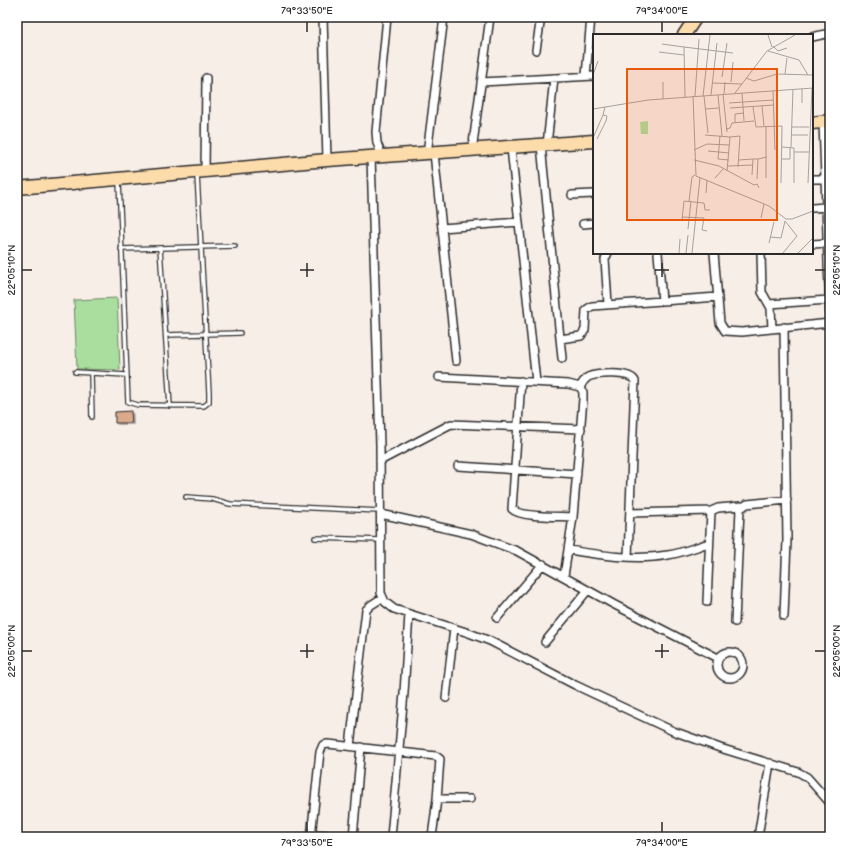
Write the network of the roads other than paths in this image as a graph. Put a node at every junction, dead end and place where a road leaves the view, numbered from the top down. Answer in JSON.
{"nodes":[{"id":1,"x":323,"y":17,"type":"edge"},
{"id":2,"x":387,"y":17,"type":"edge"},
{"id":3,"x":444,"y":17,"type":"edge"},
{"id":4,"x":490,"y":17,"type":"edge"},
{"id":5,"x":541,"y":17,"type":"edge"},
{"id":6,"x":591,"y":17,"type":"edge"},
{"id":7,"x":696,"y":17,"type":"edge"},
{"id":8,"x":830,"y":33,"type":"edge"},
{"id":9,"x":685,"y":34,"type":"edge"},
{"id":10,"x":813,"y":37,"type":"edge"},
{"id":11,"x":536,"y":50,"type":"dead end"},
{"id":12,"x":586,"y":76,"type":"junction"},
{"id":13,"x":593,"y":76,"type":"edge"},
{"id":14,"x":206,"y":78,"type":"dead end"},
{"id":15,"x":554,"y":78,"type":"junction"},
{"id":16,"x":481,"y":82,"type":"junction"},
{"id":17,"x":822,"y":122,"type":"edge"},
{"id":18,"x":593,"y":141,"type":"edge"},
{"id":19,"x":544,"y":145,"type":"junction"},
{"id":20,"x":511,"y":148,"type":"junction"},
{"id":21,"x":472,"y":151,"type":"junction"},
{"id":22,"x":430,"y":154,"type":"junction"},
{"id":23,"x":377,"y":157,"type":"junction"},
{"id":24,"x":327,"y":160,"type":"junction"},
{"id":25,"x":201,"y":171,"type":"junction"},
{"id":26,"x":118,"y":178,"type":"junction"},
{"id":27,"x":825,"y":179,"type":"junction"},
{"id":28,"x":813,"y":180,"type":"edge"},
{"id":29,"x":17,"y":188,"type":"edge"},
{"id":30,"x":593,"y":194,"type":"edge"},
{"id":31,"x":572,"y":195,"type":"dead end"},
{"id":32,"x":826,"y":207,"type":"junction"},
{"id":33,"x":813,"y":208,"type":"edge"},
{"id":34,"x":519,"y":222,"type":"junction"},
{"id":35,"x":593,"y":223,"type":"edge"},
{"id":36,"x":582,"y":224,"type":"dead end"},
{"id":37,"x":442,"y":228,"type":"junction"},
{"id":38,"x":828,"y":243,"type":"junction"},
{"id":39,"x":813,"y":244,"type":"edge"},
{"id":40,"x":202,"y":246,"type":"junction"},
{"id":41,"x":235,"y":246,"type":"dead end"},
{"id":42,"x":160,"y":248,"type":"junction"},
{"id":43,"x":121,"y":249,"type":"junction"},
{"id":44,"x":608,"y":254,"type":"edge"},
{"id":45,"x":658,"y":254,"type":"edge"},
{"id":46,"x":714,"y":254,"type":"edge"},
{"id":47,"x":761,"y":254,"type":"edge"},
{"id":48,"x":718,"y":297,"type":"junction"},
{"id":49,"x":830,"y":300,"type":"edge"},
{"id":50,"x":662,"y":301,"type":"junction"},
{"id":51,"x":608,"y":304,"type":"junction"},
{"id":52,"x":769,"y":304,"type":"junction"},
{"id":53,"x":830,"y":316,"type":"edge"},
{"id":54,"x":830,"y":323,"type":"edge"},
{"id":55,"x":784,"y":328,"type":"junction"},
{"id":56,"x":772,"y":329,"type":"junction"},
{"id":57,"x":206,"y":333,"type":"junction"},
{"id":58,"x":240,"y":333,"type":"dead end"},
{"id":59,"x":166,"y":335,"type":"junction"},
{"id":60,"x":560,"y":339,"type":"junction"},
{"id":61,"x":562,"y":358,"type":"dead end"},
{"id":62,"x":456,"y":361,"type":"dead end"},
{"id":63,"x":75,"y":372,"type":"dead end"},
{"id":64,"x":91,"y":373,"type":"junction"},
{"id":65,"x":126,"y":374,"type":"junction"},
{"id":66,"x":439,"y":377,"type":"dead end"},
{"id":67,"x":521,"y":381,"type":"junction"},
{"id":68,"x":536,"y":382,"type":"junction"},
{"id":69,"x":580,"y":387,"type":"junction"},
{"id":70,"x":170,"y":406,"type":"junction"},
{"id":71,"x":92,"y":417,"type":"dead end"},
{"id":72,"x":517,"y":427,"type":"junction"},
{"id":73,"x":581,"y":429,"type":"junction"},
{"id":74,"x":380,"y":461,"type":"junction"},
{"id":75,"x":458,"y":466,"type":"dead end"},
{"id":76,"x":514,"y":469,"type":"junction"},
{"id":77,"x":577,"y":474,"type":"junction"},
{"id":78,"x":186,"y":497,"type":"dead end"},
{"id":79,"x":787,"y":500,"type":"junction"},
{"id":80,"x":741,"y":506,"type":"junction"},
{"id":81,"x":711,"y":511,"type":"junction"},
{"id":82,"x":381,"y":512,"type":"junction"},
{"id":83,"x":630,"y":513,"type":"junction"},
{"id":84,"x":573,"y":517,"type":"junction"},
{"id":85,"x":315,"y":538,"type":"dead end"},
{"id":86,"x":381,"y":540,"type":"junction"},
{"id":87,"x":709,"y":542,"type":"junction"},
{"id":88,"x":569,"y":550,"type":"junction"},
{"id":89,"x":628,"y":557,"type":"junction"},
{"id":90,"x":543,"y":564,"type":"junction"},
{"id":91,"x":564,"y":576,"type":"junction"},
{"id":92,"x":588,"y":590,"type":"junction"},
{"id":93,"x":382,"y":598,"type":"junction"},
{"id":94,"x":707,"y":602,"type":"dead end"},
{"id":95,"x":409,"y":614,"type":"junction"},
{"id":96,"x":784,"y":616,"type":"dead end"},
{"id":97,"x":497,"y":618,"type":"dead end"},
{"id":98,"x":735,"y":622,"type":"dead end"},
{"id":99,"x":454,"y":628,"type":"junction"},
{"id":100,"x":546,"y":642,"type":"dead end"},
{"id":101,"x":718,"y":658,"type":"dead end"},
{"id":102,"x":446,"y":698,"type":"dead end"},
{"id":103,"x":350,"y":746,"type":"junction"},
{"id":104,"x":361,"y":747,"type":"junction"},
{"id":105,"x":399,"y":752,"type":"junction"},
{"id":106,"x":770,"y":763,"type":"junction"},
{"id":107,"x":437,"y":799,"type":"junction"},
{"id":108,"x":470,"y":799,"type":"dead end"},
{"id":109,"x":830,"y":803,"type":"edge"},
{"id":110,"x":311,"y":835,"type":"edge"},
{"id":111,"x":353,"y":837,"type":"edge"},
{"id":112,"x":391,"y":837,"type":"edge"},
{"id":113,"x":432,"y":837,"type":"edge"},
{"id":114,"x":758,"y":837,"type":"edge"}],
"edges":[{"from":1,"to":24,"type":"street"},
{"from":2,"to":23,"type":"street"},
{"from":3,"to":22,"type":"street"},
{"from":4,"to":16,"type":"street"},
{"from":5,"to":11,"type":"street"},
{"from":6,"to":12,"type":"street"},
{"from":7,"to":9,"type":"main road"},
{"from":8,"to":10,"type":"street"},
{"from":12,"to":13,"type":"street"},
{"from":12,"to":15,"type":"street"},
{"from":14,"to":25,"type":"street"},
{"from":15,"to":16,"type":"street"},
{"from":15,"to":19,"type":"street"},
{"from":16,"to":21,"type":"street"},
{"from":17,"to":27,"type":"street"},
{"from":18,"to":19,"type":"main road"},
{"from":19,"to":20,"type":"main road"},
{"from":19,"to":60,"type":"street"},
{"from":20,"to":21,"type":"main road"},
{"from":20,"to":34,"type":"street"},
{"from":21,"to":22,"type":"main road"},
{"from":22,"to":23,"type":"main road"},
{"from":22,"to":37,"type":"street"},
{"from":23,"to":24,"type":"main road"},
{"from":23,"to":74,"type":"street"},
{"from":24,"to":25,"type":"main road"},
{"from":25,"to":26,"type":"main road"},
{"from":25,"to":40,"type":"lane"},
{"from":26,"to":29,"type":"main road"},
{"from":26,"to":43,"type":"lane"},
{"from":27,"to":28,"type":"street"},
{"from":27,"to":32,"type":"street"},
{"from":30,"to":31,"type":"street"},
{"from":32,"to":33,"type":"street"},
{"from":32,"to":38,"type":"street"},
{"from":34,"to":37,"type":"street"},
{"from":34,"to":68,"type":"street"},
{"from":35,"to":36,"type":"street"},
{"from":37,"to":62,"type":"street"},
{"from":38,"to":39,"type":"street"},
{"from":38,"to":49,"type":"street"},
{"from":40,"to":41,"type":"lane"},
{"from":40,"to":42,"type":"lane"},
{"from":40,"to":57,"type":"lane"},
{"from":42,"to":43,"type":"lane"},
{"from":42,"to":59,"type":"lane"},
{"from":43,"to":65,"type":"lane"},
{"from":44,"to":51,"type":"street"},
{"from":45,"to":50,"type":"street"},
{"from":46,"to":48,"type":"street"},
{"from":47,"to":52,"type":"street"},
{"from":48,"to":50,"type":"street"},
{"from":48,"to":56,"type":"street"},
{"from":49,"to":52,"type":"street"},
{"from":49,"to":53,"type":"street"},
{"from":50,"to":51,"type":"street"},
{"from":51,"to":60,"type":"street"},
{"from":52,"to":56,"type":"street"},
{"from":54,"to":55,"type":"street"},
{"from":55,"to":56,"type":"street"},
{"from":55,"to":79,"type":"street"},
{"from":57,"to":58,"type":"lane"},
{"from":57,"to":59,"type":"lane"},
{"from":57,"to":70,"type":"lane"},
{"from":59,"to":70,"type":"lane"},
{"from":60,"to":61,"type":"street"},
{"from":63,"to":64,"type":"lane"},
{"from":64,"to":65,"type":"lane"},
{"from":64,"to":71,"type":"lane"},
{"from":65,"to":70,"type":"lane"},
{"from":66,"to":67,"type":"street"},
{"from":67,"to":68,"type":"street"},
{"from":67,"to":72,"type":"street"},
{"from":68,"to":69,"type":"street"},
{"from":69,"to":73,"type":"street"},
{"from":69,"to":83,"type":"street"},
{"from":72,"to":73,"type":"street"},
{"from":72,"to":74,"type":"street"},
{"from":72,"to":76,"type":"street"},
{"from":73,"to":77,"type":"street"},
{"from":74,"to":82,"type":"street"},
{"from":75,"to":76,"type":"street"},
{"from":76,"to":77,"type":"street"},
{"from":76,"to":84,"type":"street"},
{"from":77,"to":84,"type":"street"},
{"from":78,"to":82,"type":"lane"},
{"from":79,"to":80,"type":"street"},
{"from":79,"to":96,"type":"street"},
{"from":80,"to":81,"type":"street"},
{"from":80,"to":98,"type":"street"},
{"from":81,"to":83,"type":"street"},
{"from":81,"to":87,"type":"street"},
{"from":82,"to":86,"type":"street"},
{"from":82,"to":90,"type":"street"},
{"from":83,"to":89,"type":"street"},
{"from":84,"to":88,"type":"street"},
{"from":85,"to":86,"type":"lane"},
{"from":86,"to":93,"type":"street"},
{"from":87,"to":89,"type":"street"},
{"from":87,"to":94,"type":"street"},
{"from":88,"to":89,"type":"street"},
{"from":88,"to":91,"type":"street"},
{"from":90,"to":91,"type":"street"},
{"from":90,"to":97,"type":"street"},
{"from":91,"to":92,"type":"street"},
{"from":92,"to":100,"type":"street"},
{"from":92,"to":101,"type":"street"},
{"from":93,"to":95,"type":"street"},
{"from":93,"to":103,"type":"street"},
{"from":95,"to":99,"type":"street"},
{"from":95,"to":105,"type":"street"},
{"from":99,"to":102,"type":"street"},
{"from":99,"to":106,"type":"street"},
{"from":103,"to":104,"type":"street"},
{"from":103,"to":110,"type":"street"},
{"from":104,"to":105,"type":"street"},
{"from":104,"to":111,"type":"street"},
{"from":105,"to":107,"type":"street"},
{"from":105,"to":112,"type":"street"},
{"from":106,"to":109,"type":"street"},
{"from":106,"to":114,"type":"street"},
{"from":107,"to":108,"type":"street"},
{"from":107,"to":113,"type":"street"},
{"from":110,"to":111,"type":"street"}]}
